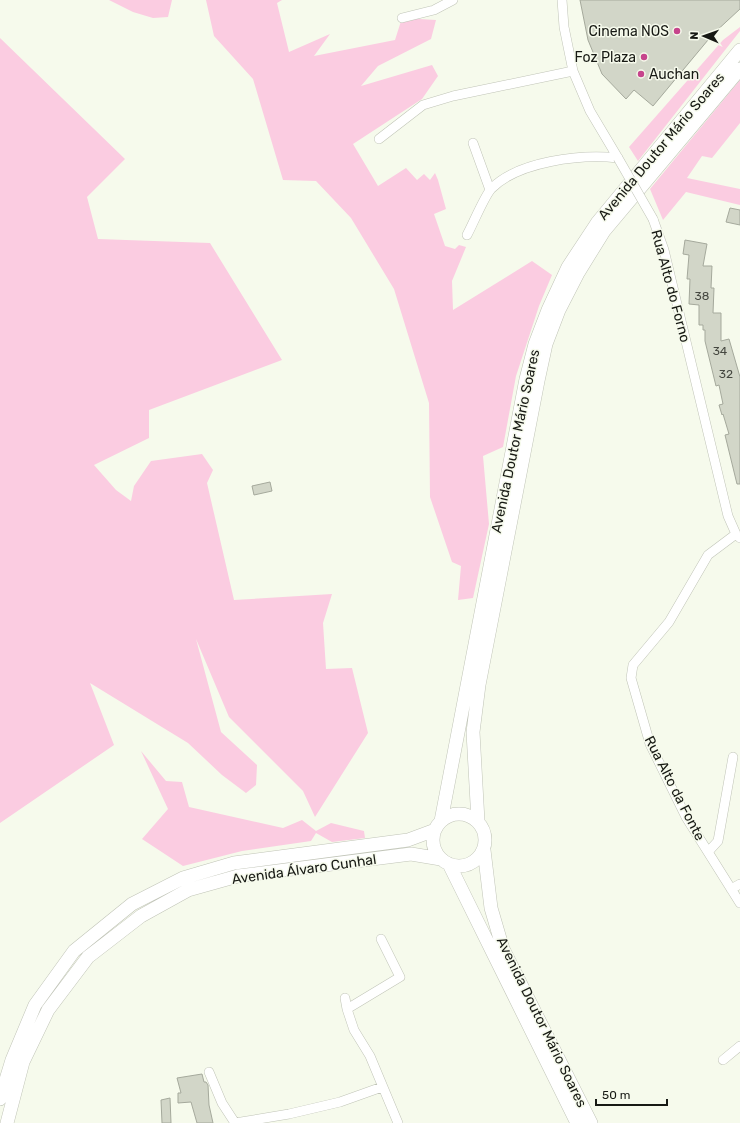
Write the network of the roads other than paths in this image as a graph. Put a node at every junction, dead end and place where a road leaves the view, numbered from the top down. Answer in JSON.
{"nodes":[{"id":1,"x":453,"y":0,"type":"edge"},
{"id":2,"x":562,"y":0,"type":"edge"},
{"id":3,"x":402,"y":18,"type":"dead end"},
{"id":4,"x":740,"y":50,"type":"edge"},
{"id":5,"x":740,"y":69,"type":"edge"},
{"id":6,"x":573,"y":71,"type":"junction"},
{"id":7,"x":379,"y":139,"type":"dead end"},
{"id":8,"x":473,"y":144,"type":"dead end"},
{"id":9,"x":618,"y":158,"type":"junction"},
{"id":10,"x":490,"y":190,"type":"junction"},
{"id":11,"x":467,"y":235,"type":"dead end"},
{"id":12,"x":738,"y":536,"type":"edge"},
{"id":13,"x":733,"y":758,"type":"dead end"},
{"id":14,"x":478,"y":821,"type":"junction"},
{"id":15,"x":438,"y":826,"type":"junction"},
{"id":16,"x":484,"y":850,"type":"junction"},
{"id":17,"x":708,"y":852,"type":"junction"},
{"id":18,"x":445,"y":861,"type":"junction"},
{"id":19,"x":740,"y":884,"type":"edge"},
{"id":20,"x":731,"y":888,"type":"junction"},
{"id":21,"x":740,"y":903,"type":"edge"},
{"id":22,"x":381,"y":939,"type":"dead end"},
{"id":23,"x":345,"y":998,"type":"dead end"},
{"id":24,"x":347,"y":1009,"type":"junction"},
{"id":25,"x":740,"y":1046,"type":"edge"},
{"id":26,"x":724,"y":1060,"type":"dead end"},
{"id":27,"x":210,"y":1072,"type":"dead end"},
{"id":28,"x":382,"y":1087,"type":"junction"},
{"id":29,"x":0,"y":1099,"type":"edge"},
{"id":30,"x":7,"y":1123,"type":"edge"},
{"id":31,"x":235,"y":1123,"type":"edge"},
{"id":32,"x":398,"y":1123,"type":"edge"},
{"id":33,"x":577,"y":1123,"type":"edge"},
{"id":34,"x":591,"y":1123,"type":"edge"}],
"edges":[{"from":1,"to":3,"type":"street"},
{"from":2,"to":6,"type":"street","name":"Rua Alto do Forno"},
{"from":4,"to":15,"type":"main road","name":"Avenida Doutor Mário Soares"},
{"from":5,"to":14,"type":"main road","name":"Avenida Doutor Mário Soares"},
{"from":6,"to":7,"type":"street"},
{"from":6,"to":9,"type":"street","name":"Rua Alto do Forno"},
{"from":8,"to":10,"type":"street"},
{"from":9,"to":10,"type":"street"},
{"from":9,"to":12,"type":"street","name":"Rua Alto do Forno","bridge":true},
{"from":10,"to":11,"type":"street"},
{"from":12,"to":17,"type":"street","name":"Rua Alto da Fonte"},
{"from":13,"to":17,"type":"street"},
{"from":14,"to":15,"type":"main road"},
{"from":14,"to":16,"type":"main road"},
{"from":15,"to":18,"type":"main road"},
{"from":15,"to":29,"type":"main road","name":"Avenida Álvaro Cunhal"},
{"from":16,"to":18,"type":"main road"},
{"from":16,"to":34,"type":"main road","name":"Avenida Doutor Mário Soares"},
{"from":17,"to":20,"type":"street","name":"Rua Alto da Fonte"},
{"from":18,"to":30,"type":"main road","name":"Avenida Álvaro Cunhal"},
{"from":18,"to":33,"type":"main road","name":"Avenida Doutor Mário Soares"},
{"from":19,"to":20,"type":"street"},
{"from":20,"to":21,"type":"street","name":"Rua Alto da Fonte"},
{"from":22,"to":24,"type":"street"},
{"from":23,"to":24,"type":"street"},
{"from":24,"to":28,"type":"street"},
{"from":25,"to":26,"type":"street"},
{"from":27,"to":31,"type":"street"},
{"from":28,"to":31,"type":"street"},
{"from":28,"to":32,"type":"street"}]}
